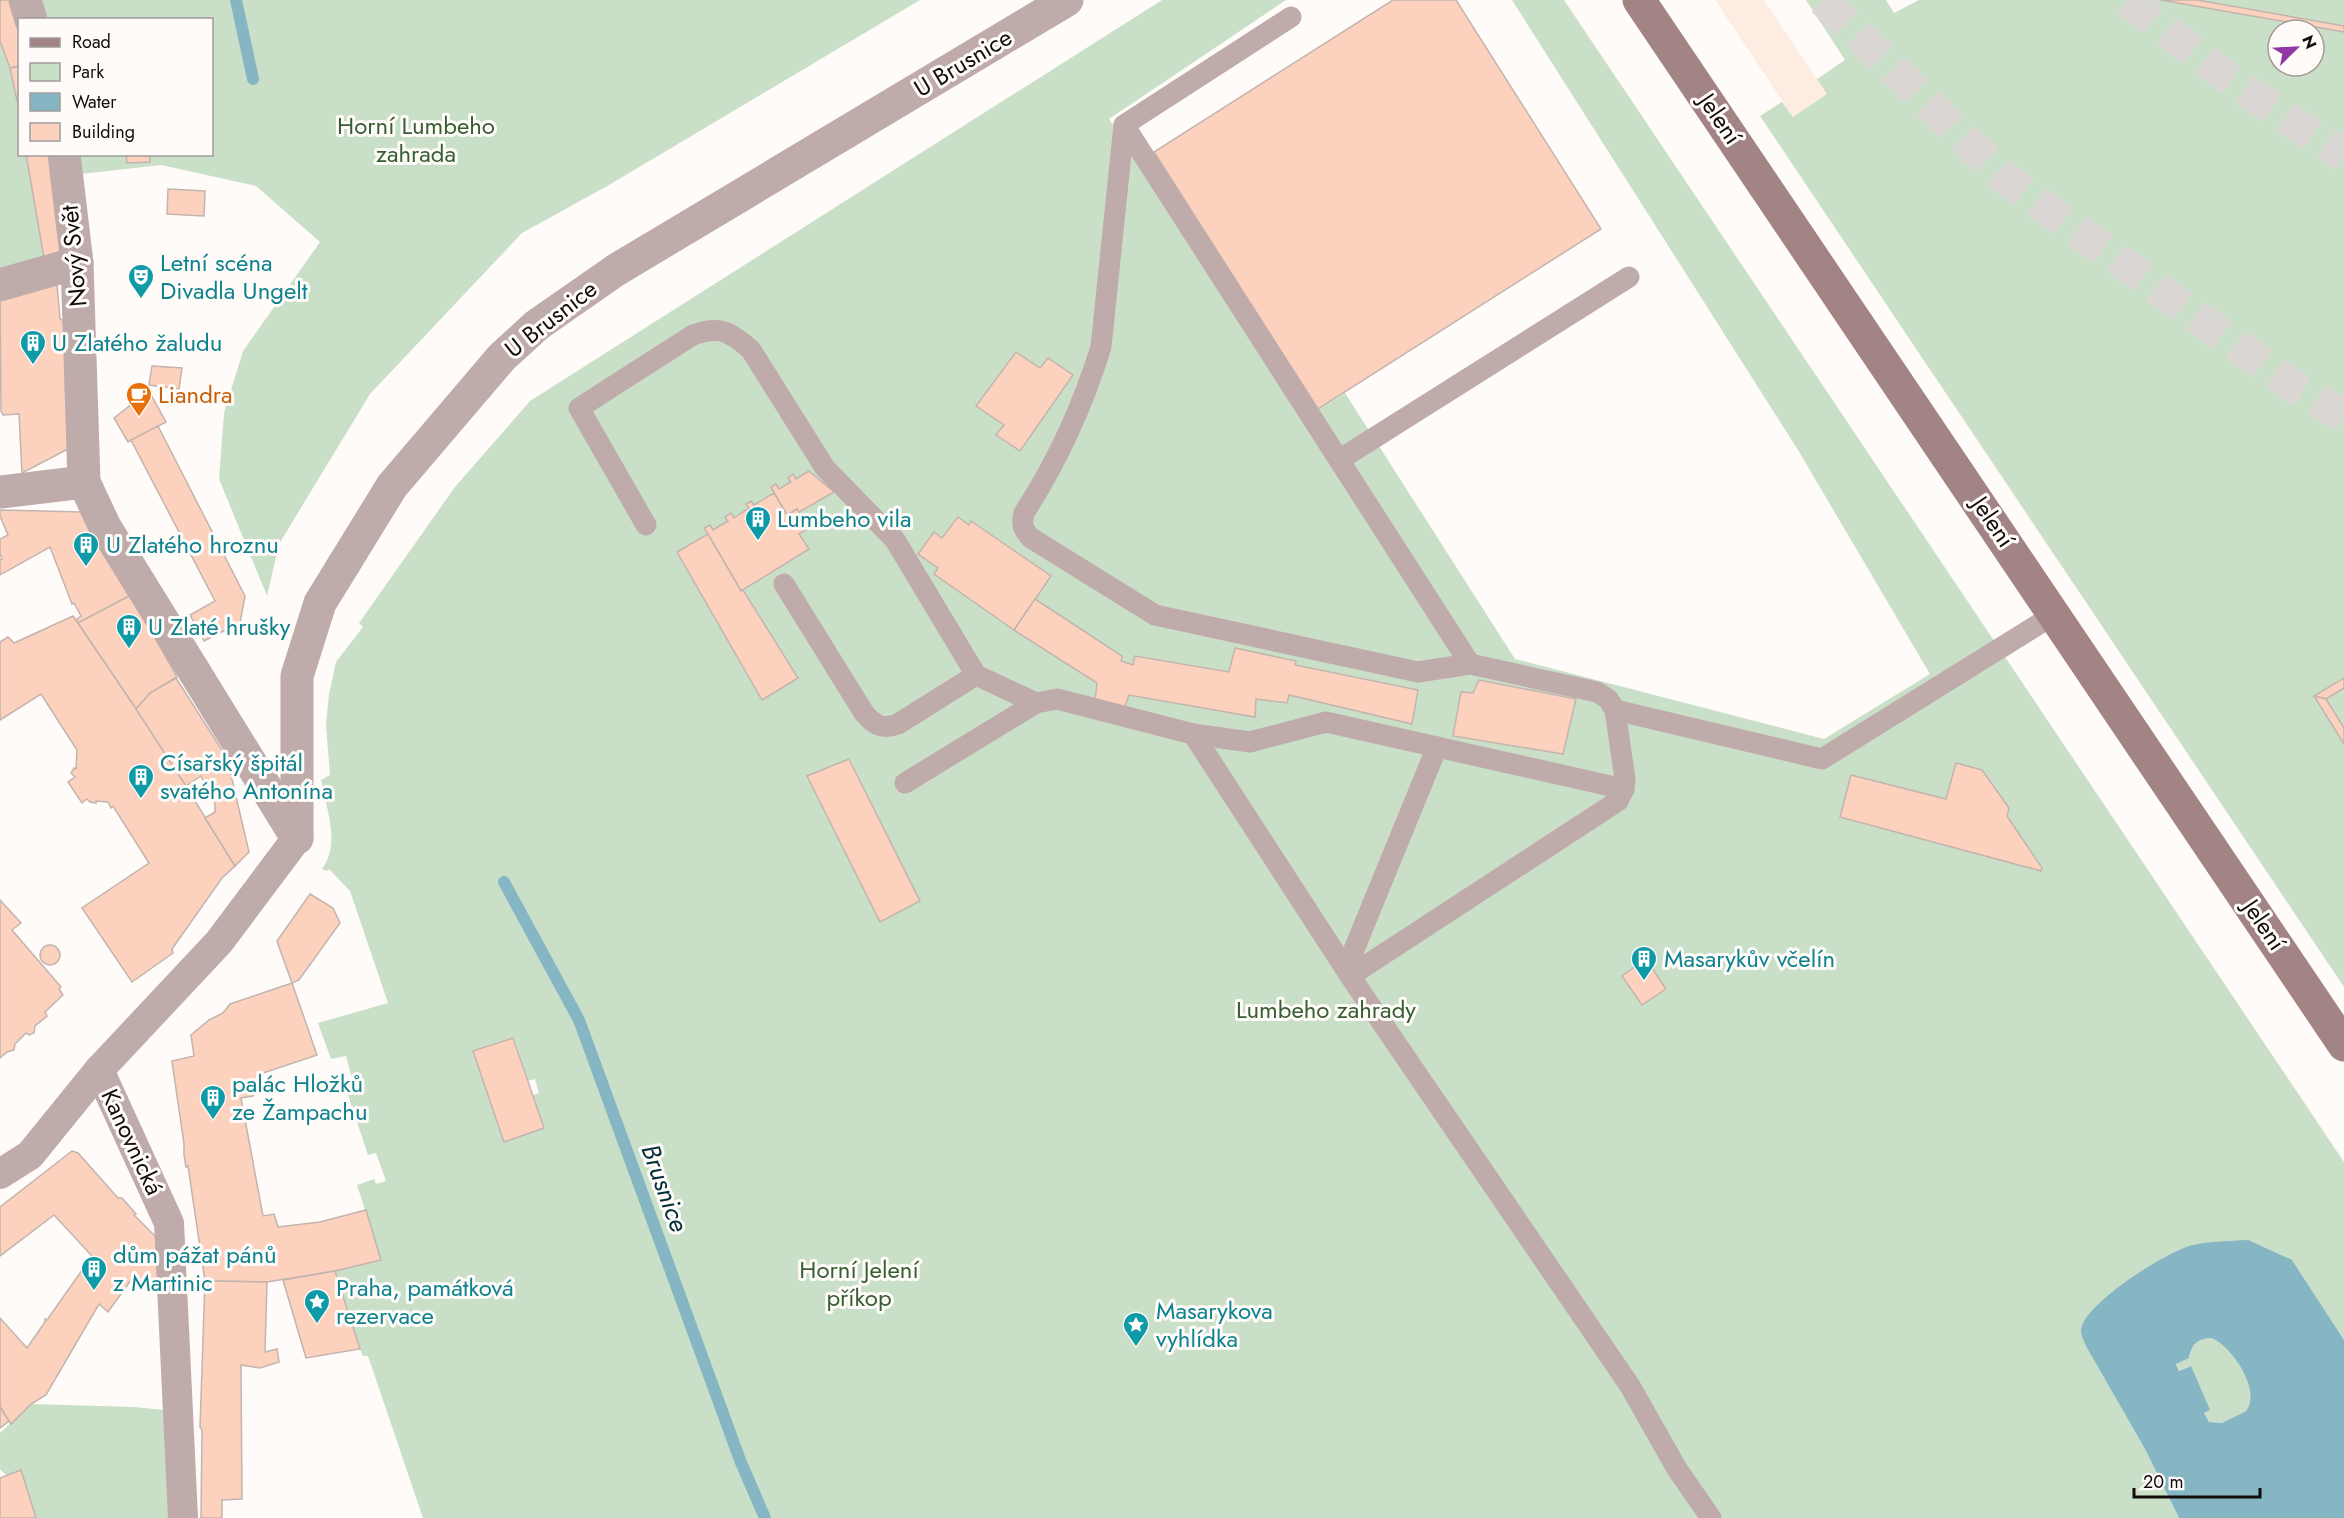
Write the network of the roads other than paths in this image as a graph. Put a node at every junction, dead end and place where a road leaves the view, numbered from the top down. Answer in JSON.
{"nodes":[{"id":1,"x":25,"y":0,"type":"edge"},
{"id":2,"x":1067,"y":0,"type":"edge"},
{"id":3,"x":1639,"y":0,"type":"edge"},
{"id":4,"x":1291,"y":17,"type":"dead end"},
{"id":5,"x":30,"y":18,"type":"edge"},
{"id":6,"x":1124,"y":125,"type":"junction"},
{"id":7,"x":64,"y":156,"type":"edge"},
{"id":8,"x":77,"y":263,"type":"junction"},
{"id":9,"x":1629,"y":277,"type":"dead end"},
{"id":10,"x":0,"y":285,"type":"edge"},
{"id":11,"x":1339,"y":460,"type":"junction"},
{"id":12,"x":84,"y":482,"type":"junction"},
{"id":13,"x":0,"y":492,"type":"edge"},
{"id":14,"x":646,"y":525,"type":"dead end"},
{"id":15,"x":784,"y":584,"type":"dead end"},
{"id":16,"x":2055,"y":614,"type":"junction"},
{"id":17,"x":1470,"y":664,"type":"junction"},
{"id":18,"x":976,"y":675,"type":"junction"},
{"id":19,"x":1036,"y":703,"type":"junction"},
{"id":20,"x":1615,"y":710,"type":"junction"},
{"id":21,"x":1193,"y":734,"type":"junction"},
{"id":22,"x":1437,"y":747,"type":"junction"},
{"id":23,"x":905,"y":783,"type":"dead end"},
{"id":24,"x":1624,"y":789,"type":"junction"},
{"id":25,"x":297,"y":838,"type":"junction"},
{"id":26,"x":1350,"y":976,"type":"junction"},
{"id":27,"x":2344,"y":1045,"type":"edge"},
{"id":28,"x":99,"y":1070,"type":"junction"},
{"id":29,"x":0,"y":1174,"type":"edge"},
{"id":30,"x":183,"y":1518,"type":"edge"},
{"id":31,"x":1711,"y":1518,"type":"edge"}],
"edges":[{"from":1,"to":5,"type":"street"},
{"from":2,"to":25,"type":"street","name":"U Brusnice"},
{"from":3,"to":16,"type":"main road","name":"Jelení"},
{"from":4,"to":6,"type":"lane"},
{"from":6,"to":11,"type":"lane"},
{"from":6,"to":17,"type":"lane"},
{"from":7,"to":8,"type":"street","name":"Nový Svět"},
{"from":8,"to":10,"type":"street"},
{"from":8,"to":12,"type":"street","name":"Nový Svět"},
{"from":9,"to":11,"type":"lane"},
{"from":11,"to":17,"type":"lane"},
{"from":12,"to":13,"type":"street"},
{"from":12,"to":25,"type":"street","name":"Nový Svět"},
{"from":14,"to":18,"type":"lane"},
{"from":15,"to":18,"type":"lane"},
{"from":16,"to":20,"type":"lane"},
{"from":16,"to":27,"type":"main road","name":"Jelení"},
{"from":17,"to":20,"type":"lane"},
{"from":18,"to":19,"type":"lane"},
{"from":19,"to":21,"type":"lane"},
{"from":19,"to":23,"type":"lane"},
{"from":20,"to":24,"type":"lane"},
{"from":21,"to":22,"type":"lane"},
{"from":21,"to":26,"type":"lane"},
{"from":22,"to":24,"type":"lane"},
{"from":22,"to":26,"type":"lane"},
{"from":24,"to":26,"type":"lane"},
{"from":25,"to":28,"type":"street","name":"Kanovnická"},
{"from":26,"to":31,"type":"lane"},
{"from":28,"to":29,"type":"street"},
{"from":28,"to":30,"type":"street","name":"Kanovnická"}]}
